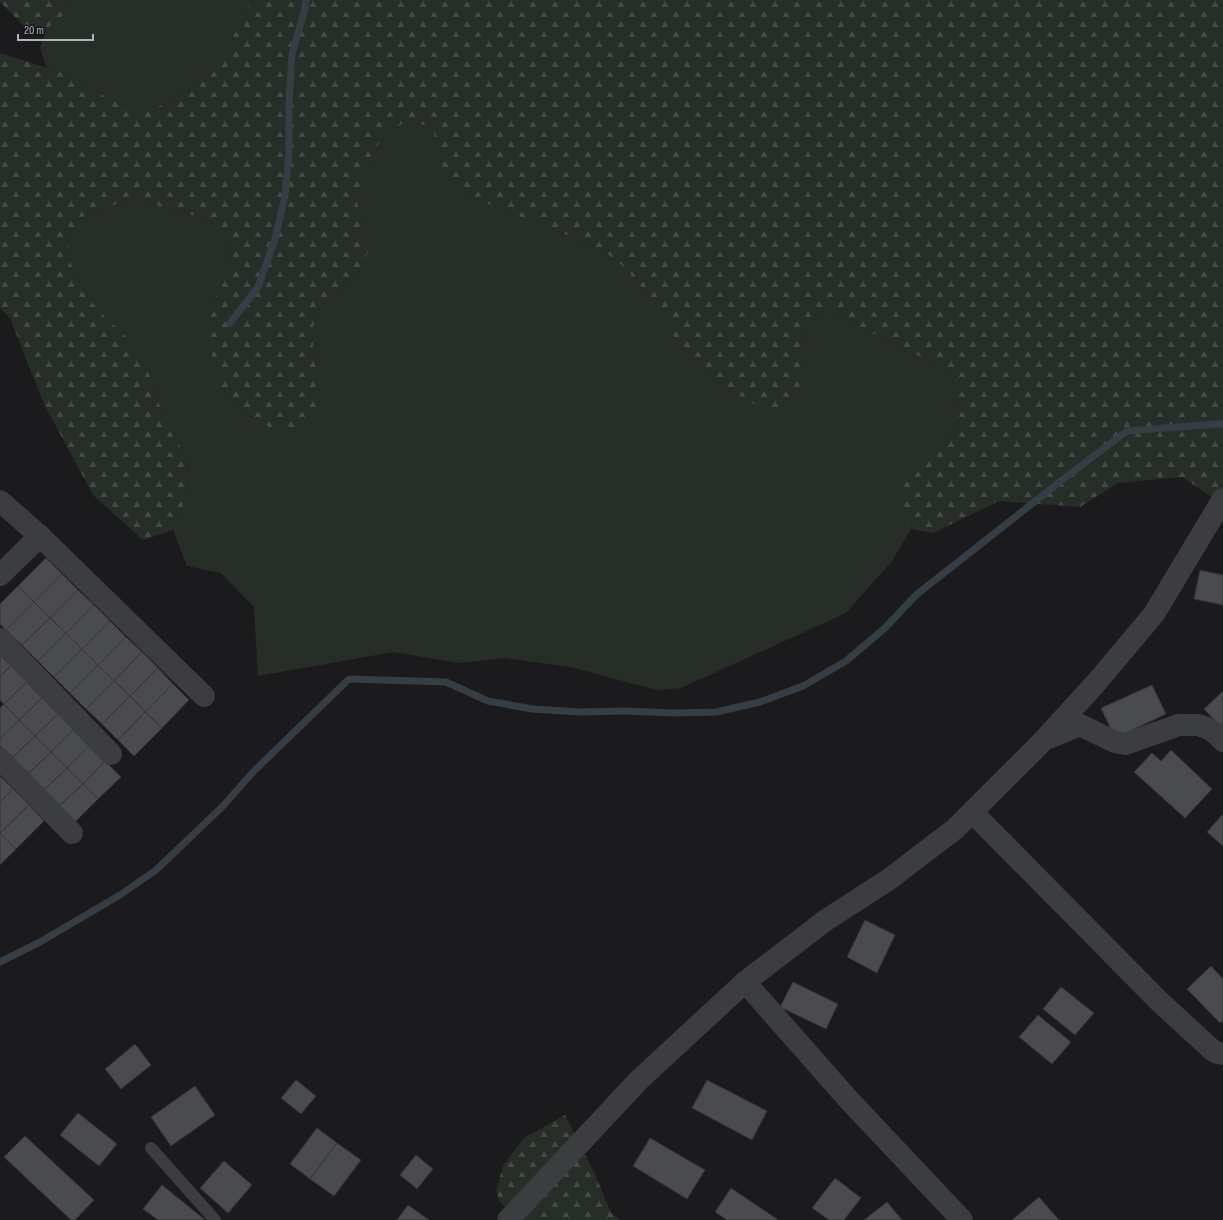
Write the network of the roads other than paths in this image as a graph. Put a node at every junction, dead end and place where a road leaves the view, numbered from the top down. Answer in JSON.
{"nodes":[{"id":1,"x":1223,"y":499,"type":"edge"},
{"id":2,"x":0,"y":501,"type":"edge"},
{"id":3,"x":40,"y":536,"type":"junction"},
{"id":4,"x":0,"y":575,"type":"edge"},
{"id":5,"x":0,"y":639,"type":"edge"},
{"id":6,"x":204,"y":696,"type":"dead end"},
{"id":7,"x":1045,"y":739,"type":"junction"},
{"id":8,"x":1223,"y":741,"type":"edge"},
{"id":9,"x":111,"y":754,"type":"dead end"},
{"id":10,"x":0,"y":759,"type":"edge"},
{"id":11,"x":972,"y":812,"type":"junction"},
{"id":12,"x":72,"y":833,"type":"dead end"},
{"id":13,"x":746,"y":982,"type":"junction"},
{"id":14,"x":1223,"y":1054,"type":"edge"},
{"id":15,"x":151,"y":1148,"type":"dead end"},
{"id":16,"x":216,"y":1220,"type":"edge"},
{"id":17,"x":508,"y":1220,"type":"edge"},
{"id":18,"x":962,"y":1220,"type":"edge"}],
"edges":[{"from":1,"to":7,"type":"street"},
{"from":2,"to":3,"type":"street"},
{"from":3,"to":4,"type":"street"},
{"from":3,"to":6,"type":"street"},
{"from":5,"to":9,"type":"street"},
{"from":7,"to":8,"type":"street"},
{"from":7,"to":11,"type":"street"},
{"from":10,"to":12,"type":"street"},
{"from":11,"to":13,"type":"street"},
{"from":11,"to":14,"type":"street"},
{"from":13,"to":17,"type":"street"},
{"from":13,"to":18,"type":"street"},
{"from":15,"to":16,"type":"lane"}]}
